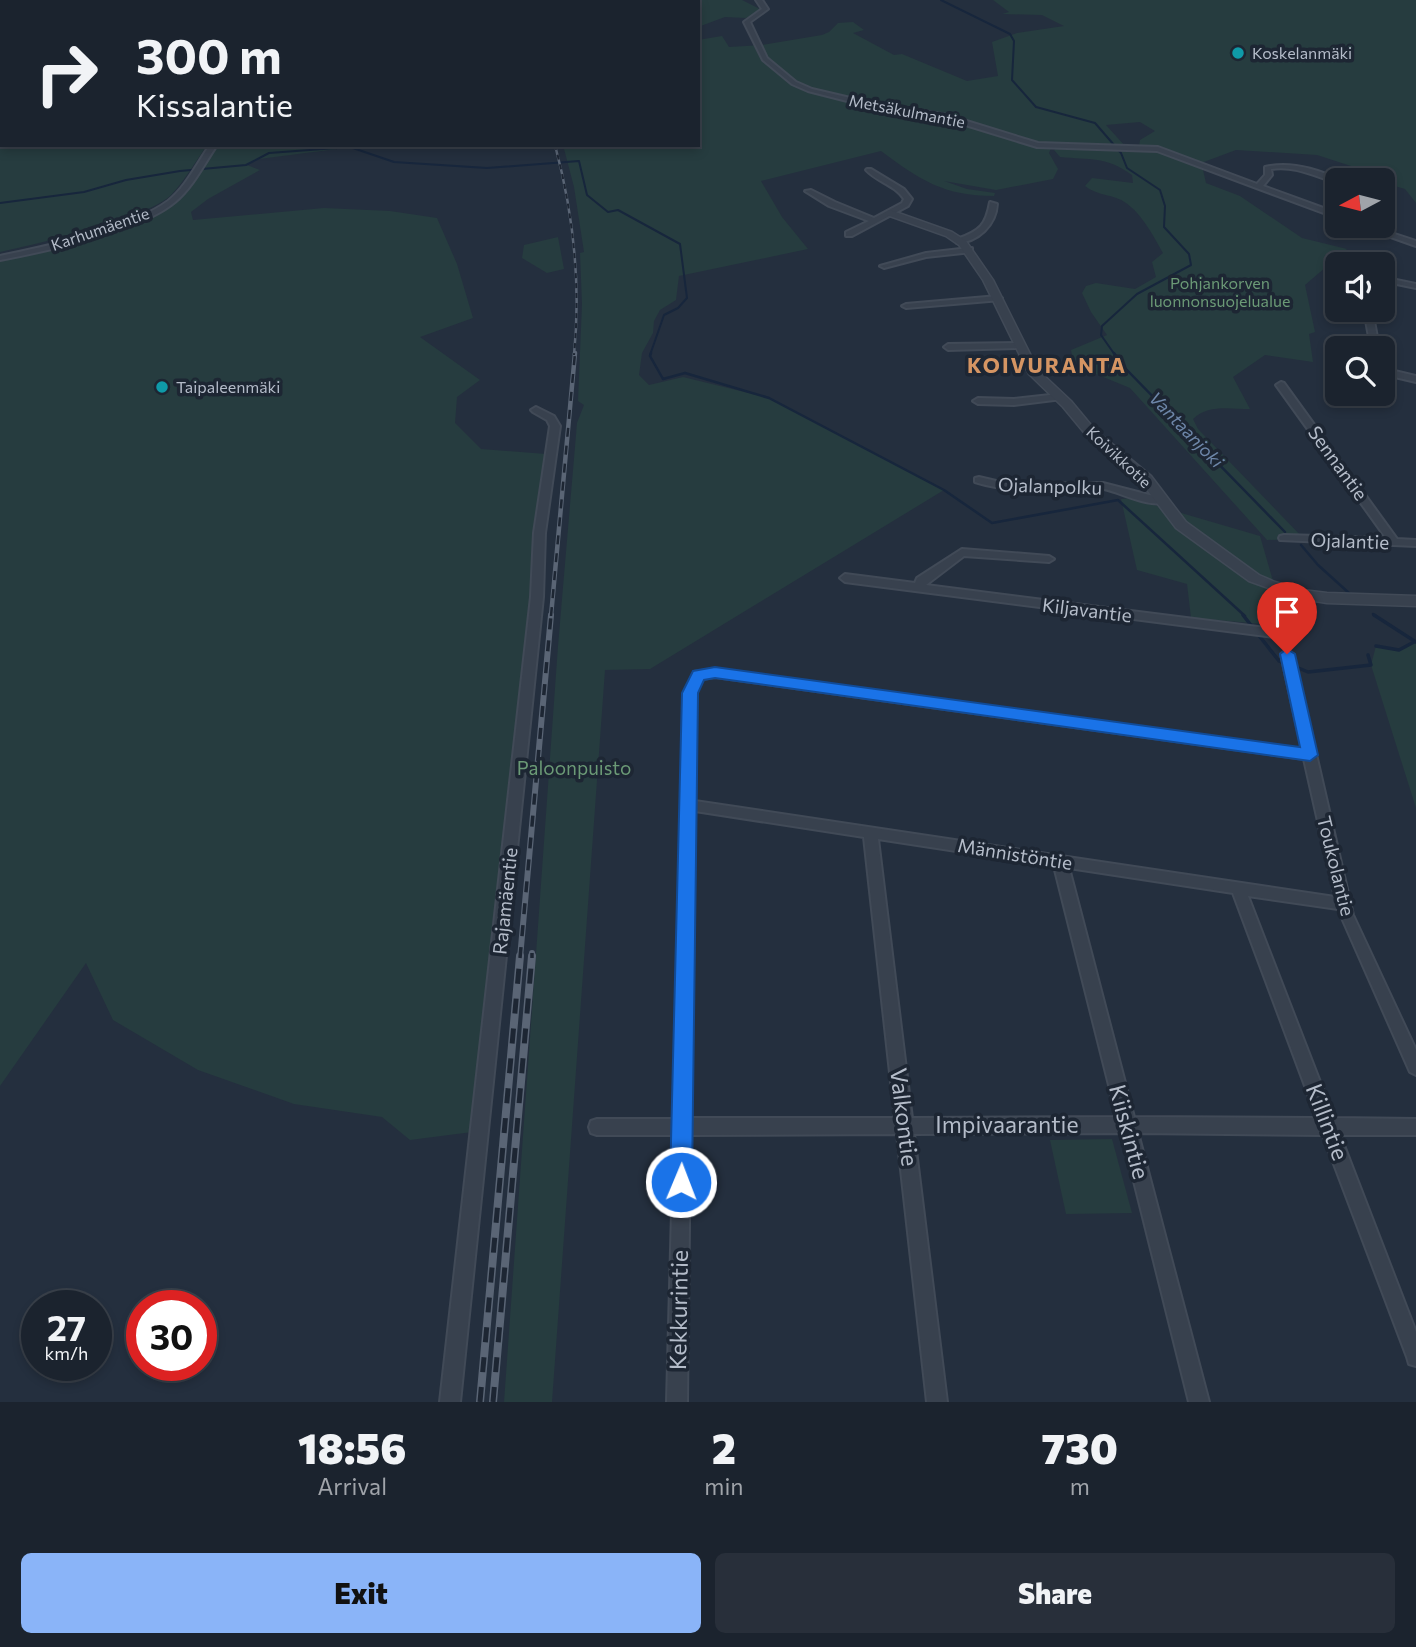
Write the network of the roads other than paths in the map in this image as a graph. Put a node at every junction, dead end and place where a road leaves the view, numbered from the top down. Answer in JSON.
{"nodes":[{"id":1,"x":759,"y":0,"type":"edge"},
{"id":2,"x":213,"y":147,"type":"edge"},
{"id":3,"x":869,"y":170,"type":"dead end"},
{"id":4,"x":1325,"y":177,"type":"edge"},
{"id":5,"x":1259,"y":186,"type":"junction"},
{"id":6,"x":809,"y":191,"type":"dead end"},
{"id":7,"x":993,"y":204,"type":"dead end"},
{"id":8,"x":1325,"y":211,"type":"edge"},
{"id":9,"x":890,"y":212,"type":"junction"},
{"id":10,"x":874,"y":220,"type":"junction"},
{"id":11,"x":849,"y":234,"type":"dead end"},
{"id":12,"x":1395,"y":234,"type":"edge"},
{"id":13,"x":1416,"y":244,"type":"edge"},
{"id":14,"x":964,"y":246,"type":"junction"},
{"id":15,"x":0,"y":258,"type":"edge"},
{"id":16,"x":884,"y":266,"type":"dead end"},
{"id":17,"x":1395,"y":282,"type":"edge"},
{"id":18,"x":1416,"y":286,"type":"edge"},
{"id":19,"x":998,"y":298,"type":"junction"},
{"id":20,"x":906,"y":306,"type":"dead end"},
{"id":21,"x":1019,"y":346,"type":"junction"},
{"id":22,"x":948,"y":347,"type":"dead end"},
{"id":23,"x":1395,"y":374,"type":"edge"},
{"id":24,"x":1416,"y":379,"type":"edge"},
{"id":25,"x":1281,"y":385,"type":"dead end"},
{"id":26,"x":1059,"y":397,"type":"junction"},
{"id":27,"x":978,"y":401,"type":"dead end"},
{"id":28,"x":536,"y":410,"type":"dead end"},
{"id":29,"x":979,"y":480,"type":"dead end"},
{"id":30,"x":1161,"y":501,"type":"junction"},
{"id":31,"x":1284,"y":538,"type":"dead end"},
{"id":32,"x":1394,"y":542,"type":"junction"},
{"id":33,"x":1416,"y":543,"type":"edge"},
{"id":34,"x":1049,"y":559,"type":"dead end"},
{"id":35,"x":845,"y":578,"type":"dead end"},
{"id":36,"x":920,"y":588,"type":"junction"},
{"id":37,"x":1301,"y":595,"type":"junction"},
{"id":38,"x":1416,"y":601,"type":"edge"},
{"id":39,"x":1287,"y":654,"type":"dead end"},
{"id":40,"x":698,"y":675,"type":"joint"},
{"id":41,"x":1310,"y":755,"type":"junction"},
{"id":42,"x":687,"y":805,"type":"junction"},
{"id":43,"x":870,"y":832,"type":"junction"},
{"id":44,"x":1060,"y":861,"type":"junction"},
{"id":45,"x":1238,"y":888,"type":"junction"},
{"id":46,"x":1343,"y":904,"type":"junction"},
{"id":47,"x":1416,"y":1067,"type":"edge"},
{"id":48,"x":1127,"y":1125,"type":"junction"},
{"id":49,"x":905,"y":1126,"type":"junction"},
{"id":50,"x":1329,"y":1126,"type":"junction"},
{"id":51,"x":597,"y":1127,"type":"dead end"},
{"id":52,"x":682,"y":1127,"type":"junction"},
{"id":53,"x":1416,"y":1127,"type":"edge"},
{"id":54,"x":1416,"y":1356,"type":"edge"},
{"id":55,"x":450,"y":1402,"type":"edge"},
{"id":56,"x":677,"y":1402,"type":"edge"},
{"id":57,"x":937,"y":1402,"type":"edge"},
{"id":58,"x":1199,"y":1402,"type":"edge"}],
"edges":[{"from":1,"to":5,"type":"street","name":"Metsäkulmantie"},
{"from":2,"to":15,"type":"street","name":"Karhumäentie"},
{"from":3,"to":9,"type":"street"},
{"from":4,"to":5,"type":"street"},
{"from":5,"to":8,"type":"street","name":"Metsäkulmantie"},
{"from":6,"to":10,"type":"street"},
{"from":7,"to":14,"type":"street"},
{"from":9,"to":10,"type":"street"},
{"from":9,"to":14,"type":"street"},
{"from":10,"to":11,"type":"street"},
{"from":12,"to":13,"type":"street"},
{"from":14,"to":16,"type":"street"},
{"from":14,"to":19,"type":"street","name":"Koivikkotie"},
{"from":17,"to":18,"type":"street"},
{"from":19,"to":20,"type":"street"},
{"from":19,"to":21,"type":"street","name":"Koivikkotie"},
{"from":21,"to":22,"type":"street"},
{"from":21,"to":26,"type":"street","name":"Koivikkotie"},
{"from":23,"to":24,"type":"street"},
{"from":25,"to":32,"type":"street","name":"Sennantie"},
{"from":26,"to":27,"type":"street"},
{"from":26,"to":30,"type":"street","name":"Koivikkotie"},
{"from":28,"to":55,"type":"street","name":"Rajamäentie"},
{"from":29,"to":30,"type":"street","name":"Ojalanpolku"},
{"from":30,"to":37,"type":"street","name":"Koivikkotie"},
{"from":31,"to":32,"type":"street","name":"Ojalantie"},
{"from":32,"to":33,"type":"street","name":"Ojalantie"},
{"from":34,"to":36,"type":"street"},
{"from":35,"to":36,"type":"street","name":"Kiljavantie"},
{"from":36,"to":37,"type":"street","name":"Kiljavantie"},
{"from":37,"to":38,"type":"street","name":"Koivikkotie"},
{"from":39,"to":41,"type":"street","name":"Toukolantie"},
{"from":40,"to":41,"type":"street"},
{"from":40,"to":42,"type":"street","name":"Kekkurintie"},
{"from":41,"to":46,"type":"street","name":"Toukolantie"},
{"from":42,"to":43,"type":"street","name":"Männistöntie"},
{"from":42,"to":52,"type":"street","name":"Kekkurintie"},
{"from":43,"to":44,"type":"street","name":"Männistöntie"},
{"from":43,"to":49,"type":"street","name":"Valkontie"},
{"from":44,"to":45,"type":"street","name":"Männistöntie"},
{"from":44,"to":48,"type":"street","name":"Kiiskintie"},
{"from":45,"to":46,"type":"street","name":"Männistöntie"},
{"from":45,"to":50,"type":"street","name":"Killintie"},
{"from":46,"to":47,"type":"street","name":"Toukolantie"},
{"from":48,"to":49,"type":"street","name":"Impivaarantie"},
{"from":48,"to":50,"type":"street","name":"Impivaarantie"},
{"from":48,"to":58,"type":"street","name":"Kiiskintie"},
{"from":49,"to":52,"type":"street","name":"Impivaarantie"},
{"from":49,"to":57,"type":"street","name":"Valkontie"},
{"from":50,"to":53,"type":"street","name":"Impivaarantie"},
{"from":50,"to":54,"type":"street","name":"Killintie"},
{"from":51,"to":52,"type":"street","name":"Impivaarantie"},
{"from":52,"to":56,"type":"street","name":"Kekkurintie"}]}
